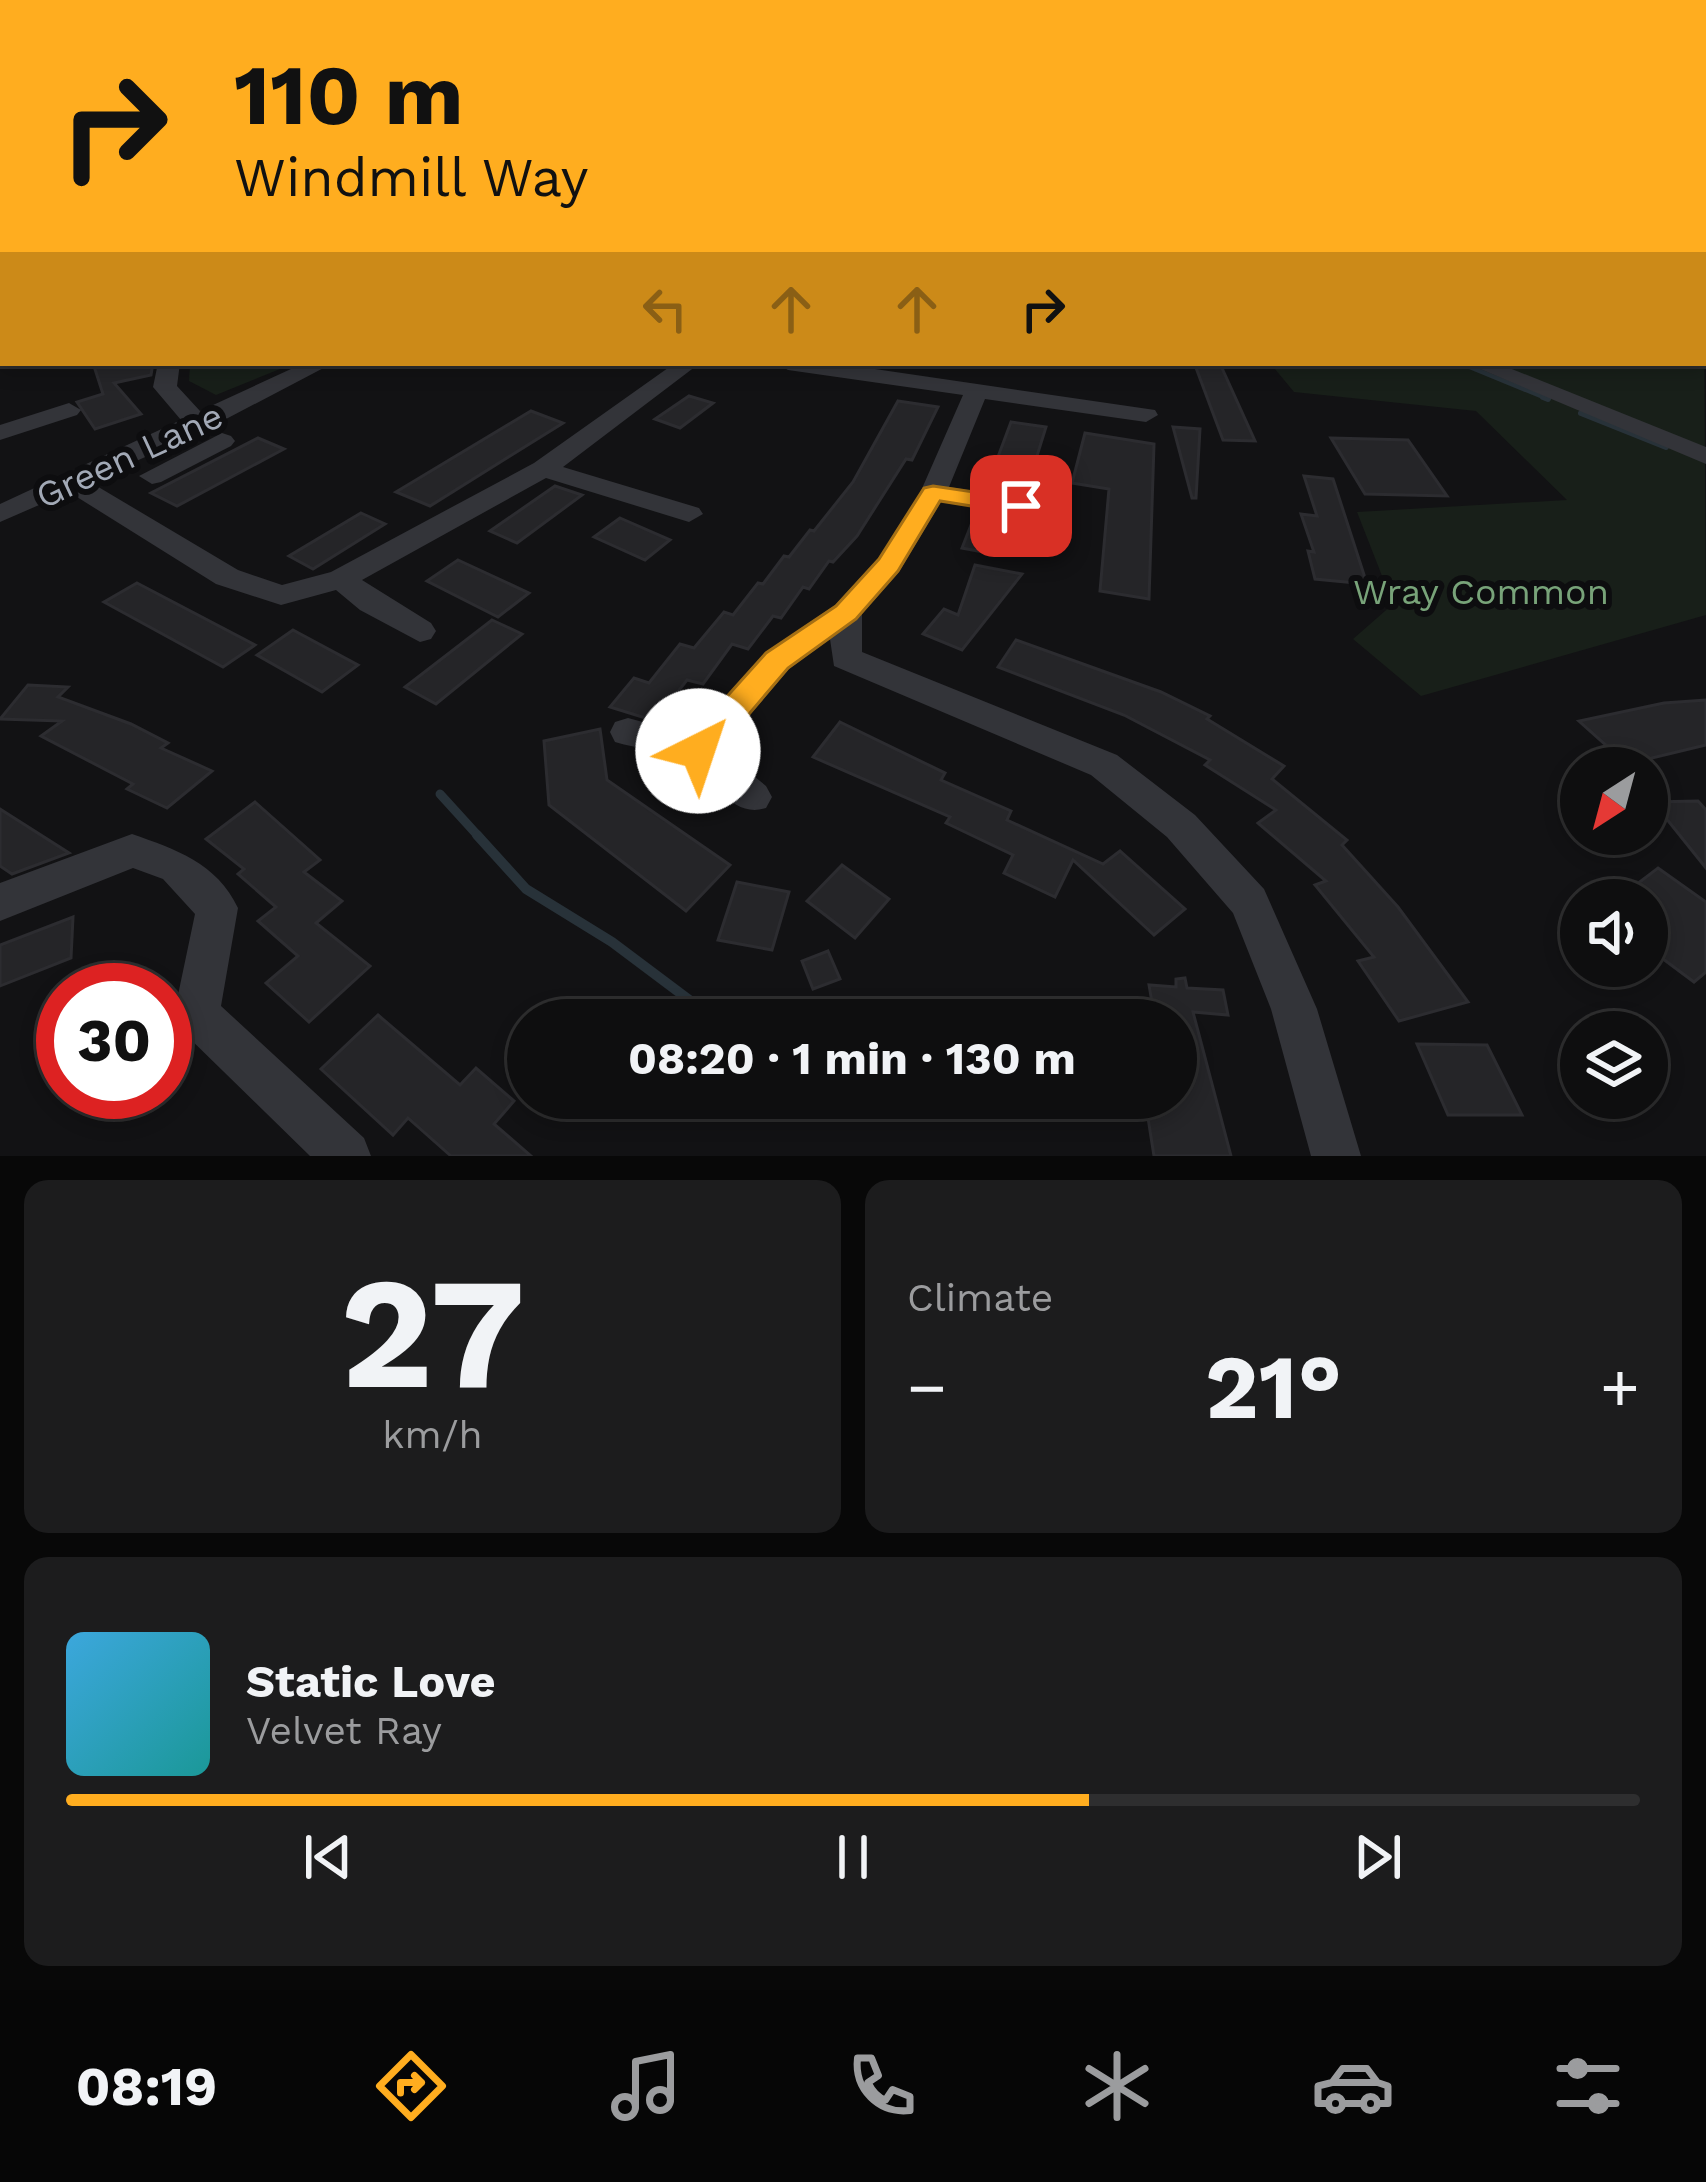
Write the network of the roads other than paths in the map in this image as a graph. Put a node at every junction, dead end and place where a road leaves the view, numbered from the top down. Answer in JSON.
{"nodes":[{"id":1,"x":169,"y":366,"type":"edge"},
{"id":2,"x":316,"y":366,"type":"edge"},
{"id":3,"x":685,"y":366,"type":"edge"},
{"id":4,"x":809,"y":366,"type":"edge"},
{"id":5,"x":1484,"y":366,"type":"edge"},
{"id":6,"x":977,"y":390,"type":"junction"},
{"id":7,"x":69,"y":410,"type":"dead end"},
{"id":8,"x":1146,"y":415,"type":"dead end"},
{"id":9,"x":198,"y":424,"type":"junction"},
{"id":10,"x":0,"y":433,"type":"edge"},
{"id":11,"x":167,"y":439,"type":"junction"},
{"id":12,"x":1706,"y":456,"type":"edge"},
{"id":13,"x":543,"y":469,"type":"junction"},
{"id":14,"x":152,"y":476,"type":"dead end"},
{"id":15,"x":70,"y":481,"type":"junction"},
{"id":16,"x":933,"y":493,"type":"junction"},
{"id":17,"x":1053,"y":511,"type":"dead end"},
{"id":18,"x":0,"y":514,"type":"edge"},
{"id":19,"x":689,"y":514,"type":"dead end"},
{"id":20,"x":340,"y":579,"type":"junction"},
{"id":21,"x":846,"y":613,"type":"junction"},
{"id":22,"x":420,"y":631,"type":"dead end"},
{"id":23,"x":846,"y":658,"type":"junction"},
{"id":24,"x":777,"y":661,"type":"junction"},
{"id":25,"x":628,"y":733,"type":"dead end"},
{"id":26,"x":698,"y":751,"type":"junction"},
{"id":27,"x":753,"y":797,"type":"dead end"},
{"id":28,"x":0,"y":902,"type":"edge"},
{"id":29,"x":346,"y":1156,"type":"edge"},
{"id":30,"x":1336,"y":1156,"type":"edge"}],
"edges":[{"from":1,"to":9,"type":"street"},
{"from":2,"to":9,"type":"street","name":"Green Lane"},
{"from":3,"to":13,"type":"street"},
{"from":4,"to":6,"type":"street"},
{"from":5,"to":12,"type":"street"},
{"from":6,"to":8,"type":"street"},
{"from":6,"to":16,"type":"street"},
{"from":7,"to":10,"type":"street"},
{"from":9,"to":11,"type":"street","name":"Green Lane"},
{"from":11,"to":14,"type":"street"},
{"from":11,"to":15,"type":"street","name":"Green Lane"},
{"from":13,"to":19,"type":"street"},
{"from":13,"to":20,"type":"street"},
{"from":15,"to":18,"type":"street","name":"Green Lane"},
{"from":15,"to":20,"type":"street"},
{"from":16,"to":17,"type":"street"},
{"from":16,"to":21,"type":"street"},
{"from":20,"to":22,"type":"street"},
{"from":21,"to":23,"type":"street"},
{"from":21,"to":24,"type":"street"},
{"from":23,"to":24,"type":"street"},
{"from":23,"to":30,"type":"street"},
{"from":24,"to":26,"type":"street"},
{"from":25,"to":26,"type":"street"},
{"from":26,"to":27,"type":"street"},
{"from":28,"to":29,"type":"street"}]}
